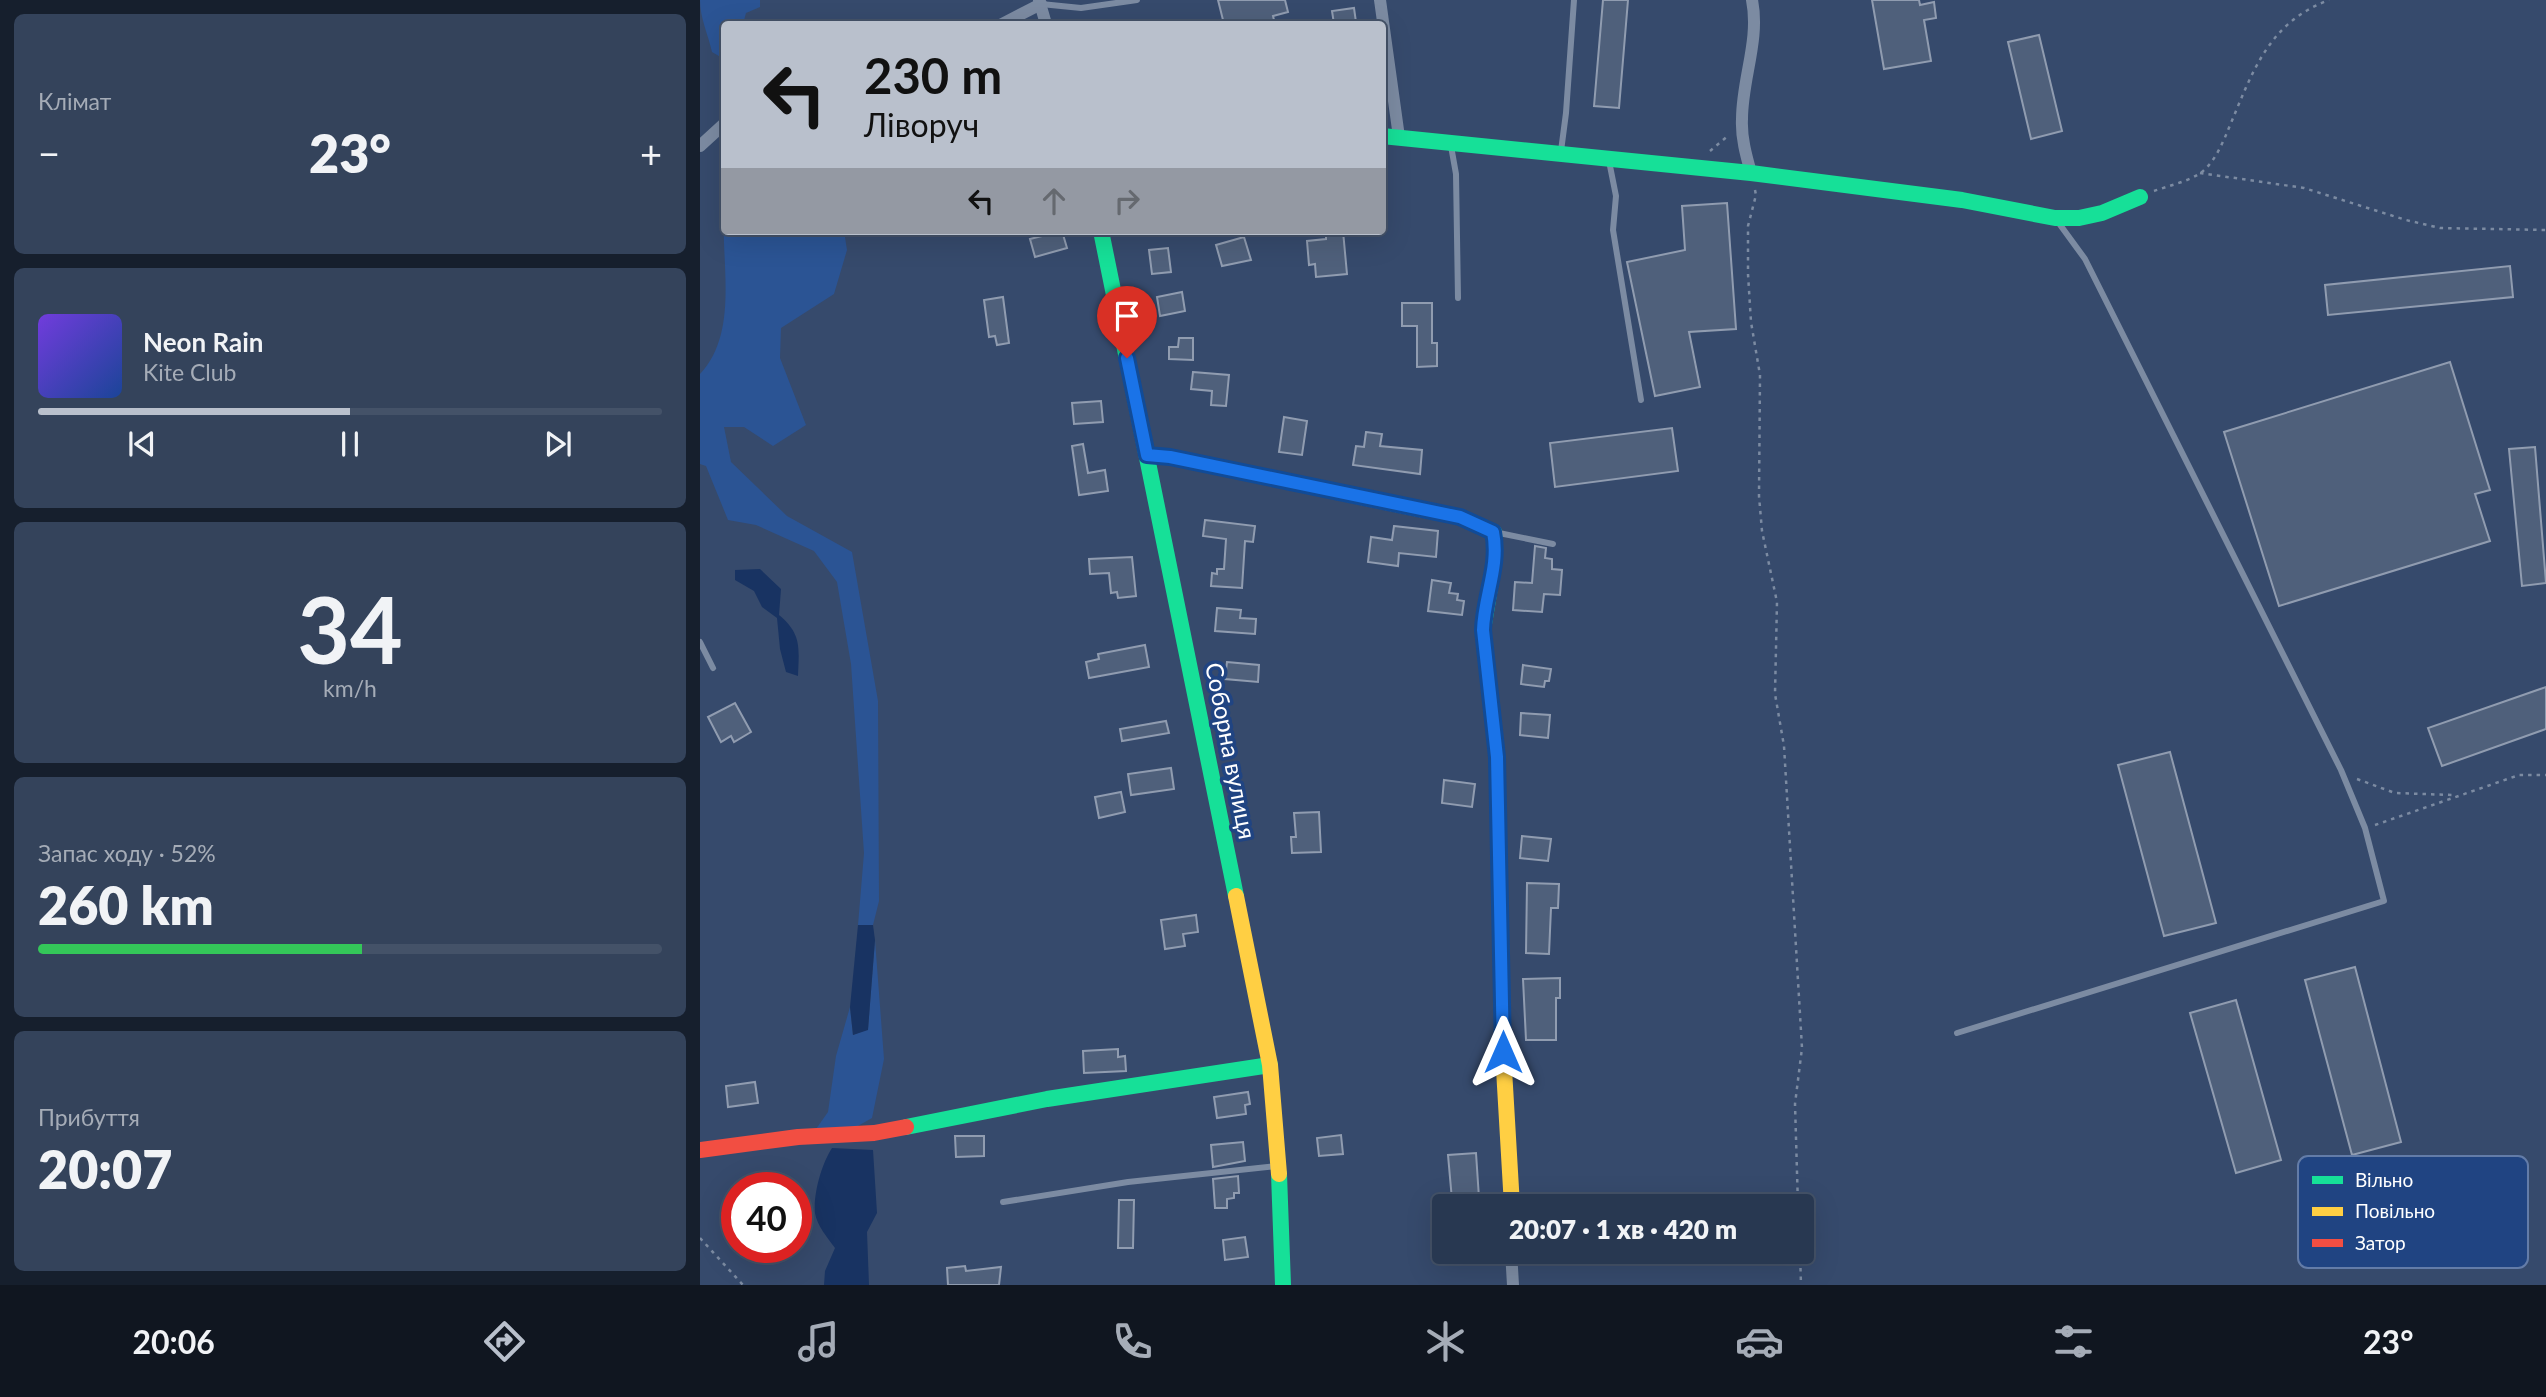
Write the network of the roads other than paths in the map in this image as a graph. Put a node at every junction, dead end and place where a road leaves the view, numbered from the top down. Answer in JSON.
{"nodes":[{"id":1,"x":1137,"y":0,"type":"edge"},
{"id":2,"x":1380,"y":0,"type":"edge"},
{"id":3,"x":1574,"y":0,"type":"edge"},
{"id":4,"x":1752,"y":0,"type":"edge"},
{"id":5,"x":1040,"y":2,"type":"edge"},
{"id":6,"x":1007,"y":21,"type":"edge"},
{"id":7,"x":1045,"y":21,"type":"edge"},
{"id":8,"x":1382,"y":21,"type":"edge"},
{"id":9,"x":1386,"y":74,"type":"edge"},
{"id":10,"x":721,"y":127,"type":"edge"},
{"id":11,"x":1391,"y":136,"type":"edge"},
{"id":12,"x":1450,"y":143,"type":"junction"},
{"id":13,"x":700,"y":146,"type":"edge"},
{"id":14,"x":1560,"y":155,"type":"junction"},
{"id":15,"x":1609,"y":159,"type":"junction"},
{"id":16,"x":1751,"y":173,"type":"junction"},
{"id":17,"x":2140,"y":197,"type":"road end"},
{"id":18,"x":2055,"y":218,"type":"junction"},
{"id":19,"x":1102,"y":235,"type":"edge"},
{"id":20,"x":1458,"y":298,"type":"dead end"},
{"id":21,"x":1641,"y":400,"type":"dead end"},
{"id":22,"x":1147,"y":455,"type":"junction"},
{"id":23,"x":1493,"y":532,"type":"junction"},
{"id":24,"x":1553,"y":544,"type":"dead end"},
{"id":25,"x":700,"y":642,"type":"edge"},
{"id":26,"x":713,"y":668,"type":"dead end"},
{"id":27,"x":1957,"y":1033,"type":"dead end"},
{"id":28,"x":1270,"y":1065,"type":"junction"},
{"id":29,"x":700,"y":1150,"type":"edge"},
{"id":30,"x":1279,"y":1166,"type":"junction"},
{"id":31,"x":1510,"y":1194,"type":"edge"},
{"id":32,"x":1003,"y":1202,"type":"dead end"},
{"id":33,"x":1512,"y":1264,"type":"edge"},
{"id":34,"x":1283,"y":1285,"type":"edge"},
{"id":35,"x":1513,"y":1285,"type":"edge"}],
"edges":[{"from":1,"to":5,"type":"lane"},
{"from":2,"to":8,"type":"street"},
{"from":3,"to":14,"type":"lane"},
{"from":4,"to":16,"type":"street"},
{"from":5,"to":6,"type":"street"},
{"from":5,"to":7,"type":"street"},
{"from":9,"to":11,"type":"street"},
{"from":10,"to":13,"type":"street"},
{"from":11,"to":12,"type":"street"},
{"from":12,"to":14,"type":"street"},
{"from":12,"to":20,"type":"lane"},
{"from":14,"to":15,"type":"street"},
{"from":15,"to":16,"type":"street"},
{"from":15,"to":21,"type":"lane"},
{"from":16,"to":18,"type":"street"},
{"from":17,"to":18,"type":"street"},
{"from":18,"to":27,"type":"lane"},
{"from":19,"to":22,"type":"street","name":"Соборна вулиця"},
{"from":22,"to":23,"type":"street"},
{"from":22,"to":28,"type":"street","name":"Соборна вулиця"},
{"from":23,"to":24,"type":"lane"},
{"from":23,"to":31,"type":"street"},
{"from":25,"to":26,"type":"lane"},
{"from":28,"to":29,"type":"street"},
{"from":28,"to":30,"type":"street","name":"Соборна вулиця"},
{"from":30,"to":32,"type":"lane"},
{"from":30,"to":34,"type":"street","name":"Соборна вулиця"},
{"from":33,"to":35,"type":"street"}]}
